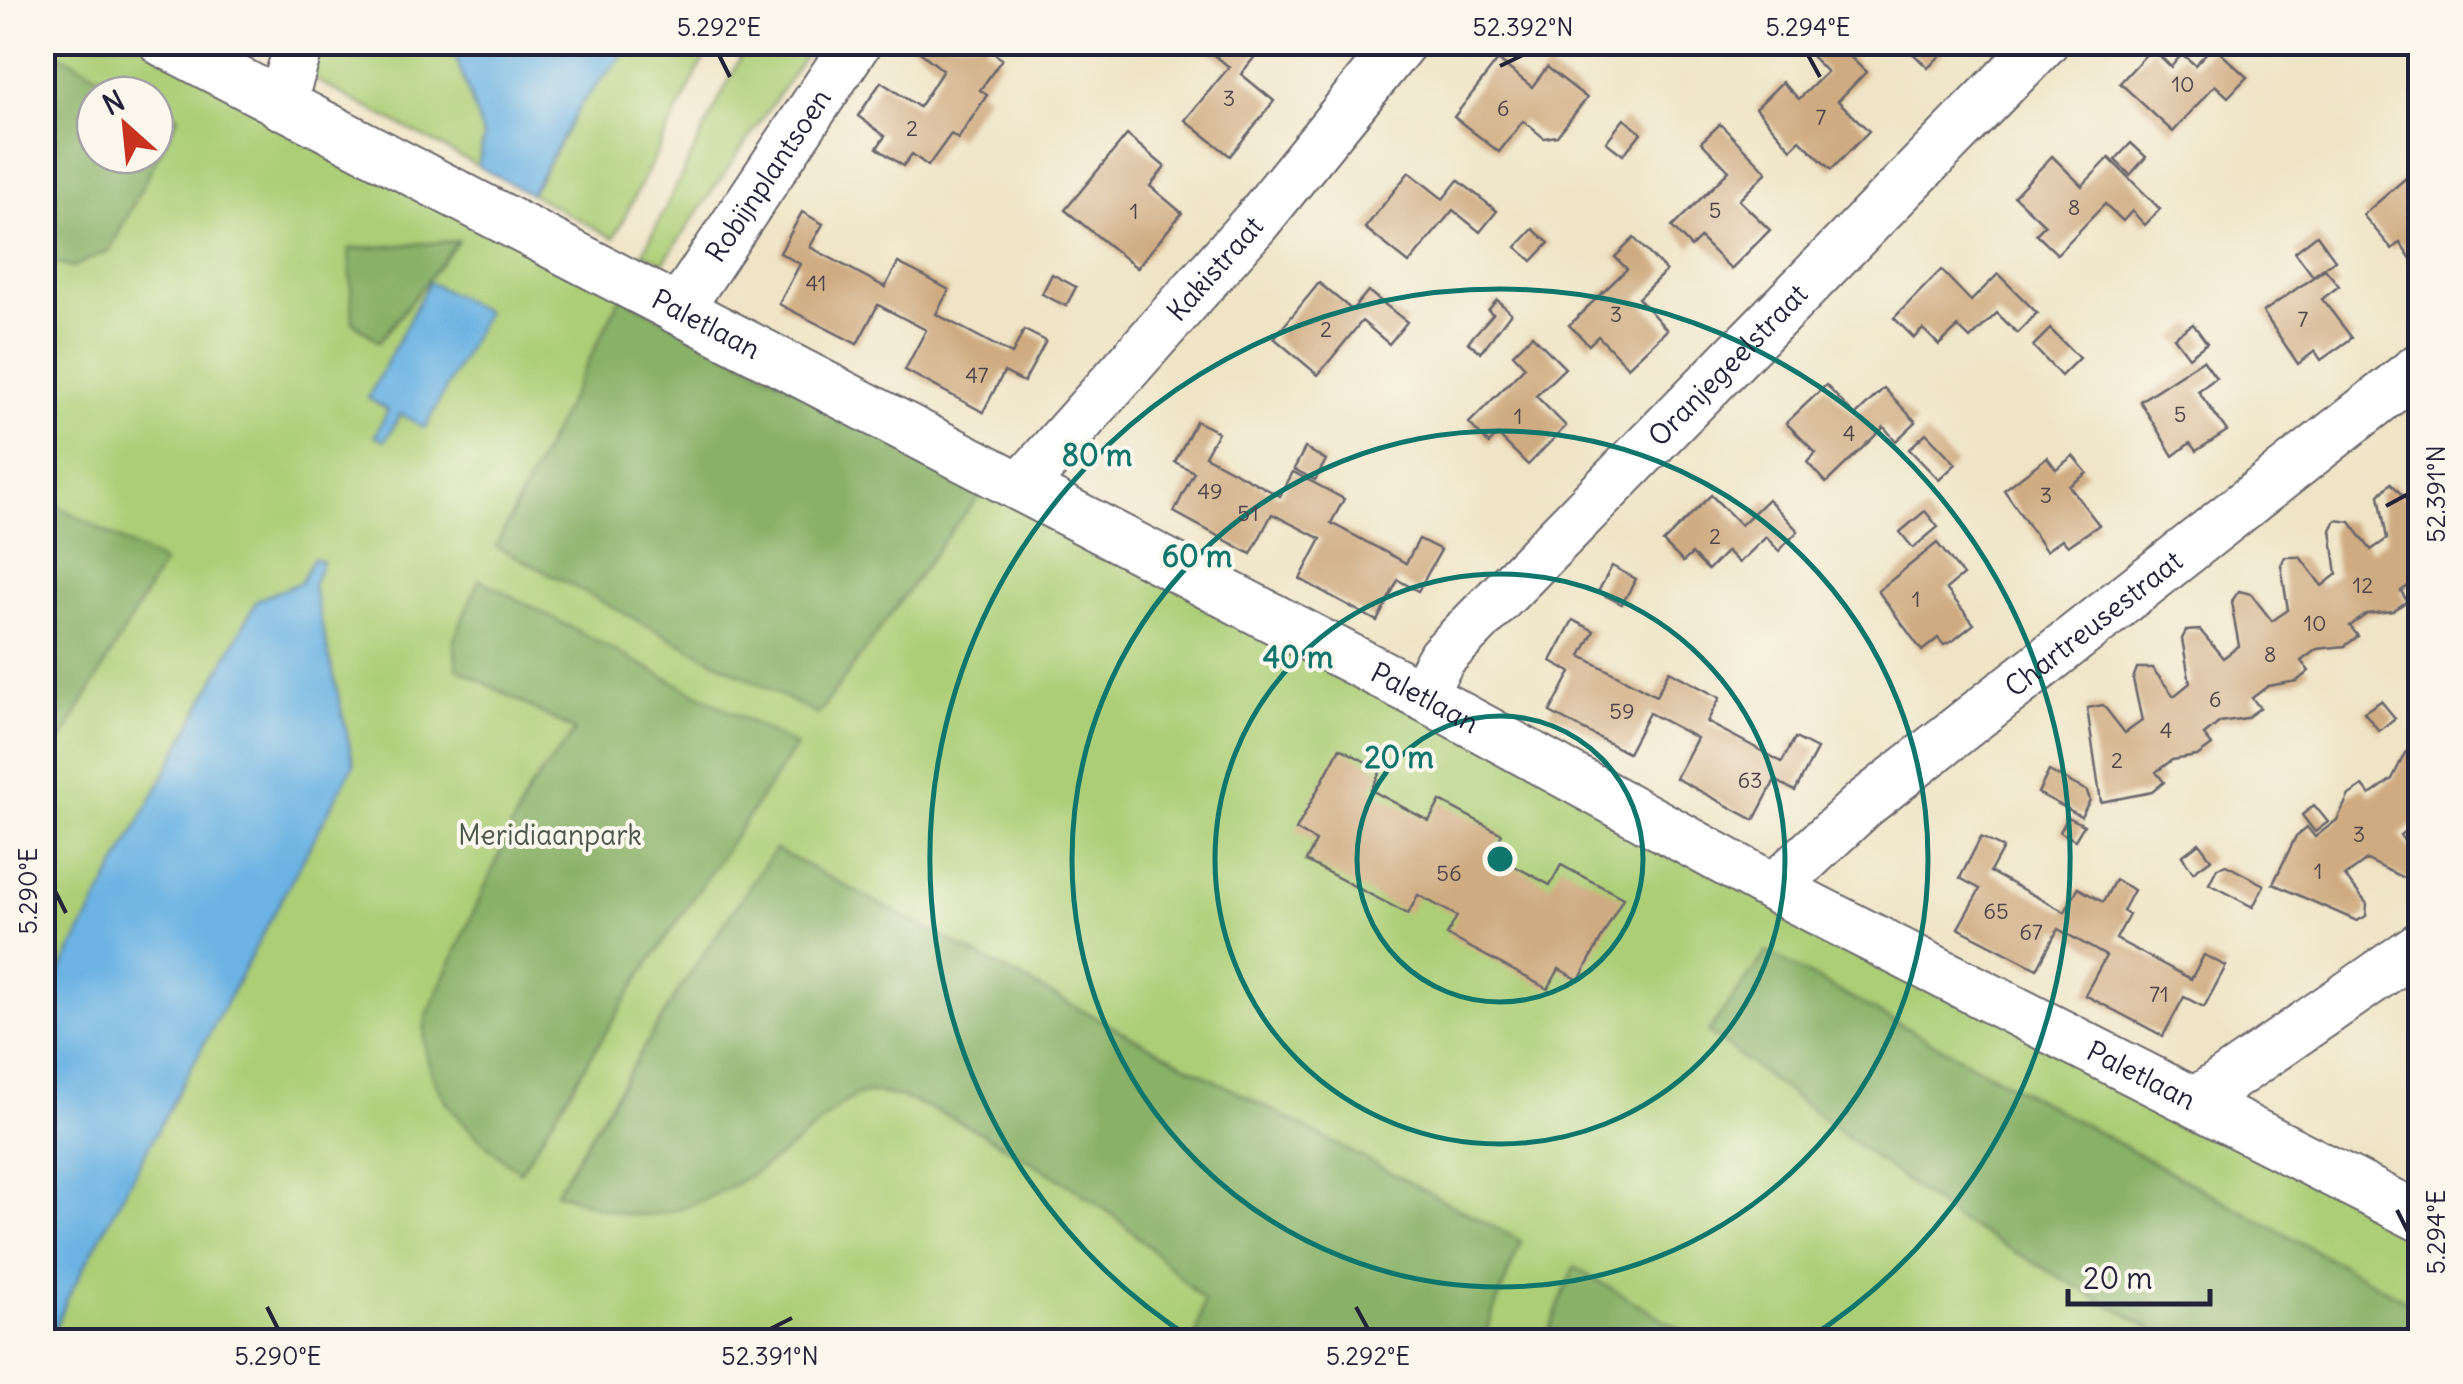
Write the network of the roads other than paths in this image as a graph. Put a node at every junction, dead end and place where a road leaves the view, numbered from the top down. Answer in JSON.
{"nodes":[{"id":1,"x":163,"y":42,"type":"edge"},
{"id":2,"x":300,"y":42,"type":"edge"},
{"id":3,"x":858,"y":42,"type":"edge"},
{"id":4,"x":1402,"y":42,"type":"edge"},
{"id":5,"x":2044,"y":42,"type":"edge"},
{"id":6,"x":281,"y":105,"type":"junction"},
{"id":7,"x":678,"y":310,"type":"junction"},
{"id":8,"x":2420,"y":366,"type":"edge"},
{"id":9,"x":1021,"y":487,"type":"junction"},
{"id":10,"x":1420,"y":695,"type":"junction"},
{"id":11,"x":1774,"y":888,"type":"junction"},
{"id":12,"x":2420,"y":946,"type":"edge"},
{"id":13,"x":2194,"y":1102,"type":"junction"},
{"id":14,"x":2420,"y":1217,"type":"edge"}],
"edges":[{"from":1,"to":6,"type":"street","name":"Paletlaan"},
{"from":2,"to":6,"type":"street"},
{"from":3,"to":7,"type":"street","name":"Robijnplantsoen"},
{"from":4,"to":9,"type":"street","name":"Kakistraat"},
{"from":5,"to":10,"type":"street","name":"Oranjegeelstraat"},
{"from":6,"to":7,"type":"street","name":"Paletlaan"},
{"from":7,"to":9,"type":"street","name":"Paletlaan"},
{"from":8,"to":11,"type":"street","name":"Chartreusestraat"},
{"from":9,"to":10,"type":"street","name":"Paletlaan"},
{"from":10,"to":11,"type":"street","name":"Paletlaan"},
{"from":11,"to":13,"type":"street","name":"Paletlaan"},
{"from":12,"to":13,"type":"street"},
{"from":13,"to":14,"type":"street","name":"Paletlaan"}]}
